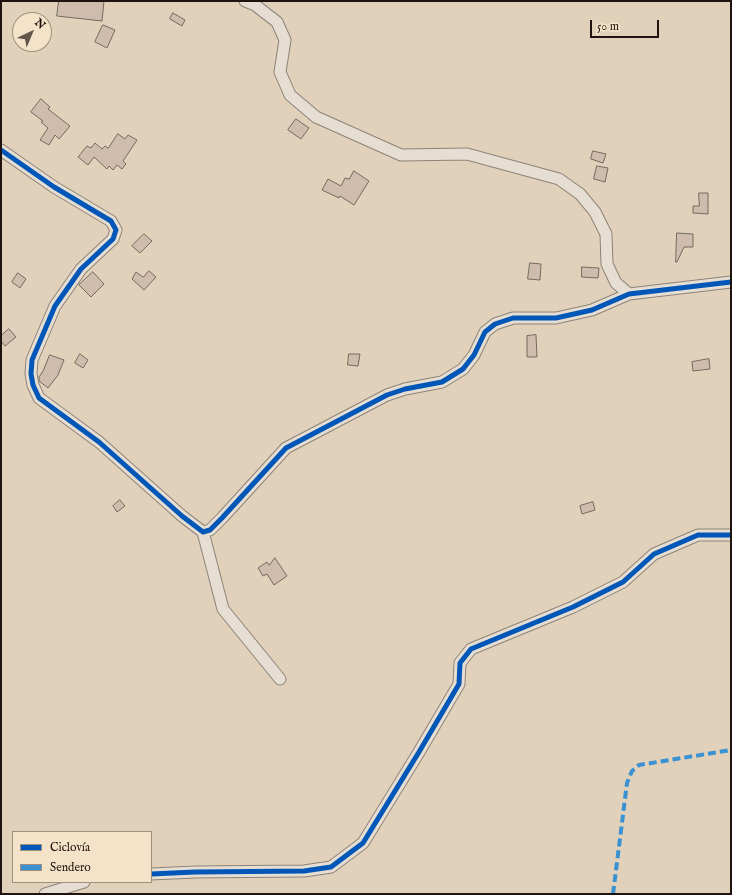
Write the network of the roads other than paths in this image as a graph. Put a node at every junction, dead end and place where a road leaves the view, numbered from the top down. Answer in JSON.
{"nodes":[{"id":1,"x":245,"y":1,"type":"edge"},
{"id":2,"x":1,"y":150,"type":"edge"},
{"id":3,"x":731,"y":282,"type":"edge"},
{"id":4,"x":629,"y":294,"type":"junction"},
{"id":5,"x":203,"y":532,"type":"junction"},
{"id":6,"x":731,"y":535,"type":"edge"},
{"id":7,"x":280,"y":679,"type":"dead end"},
{"id":8,"x":152,"y":874,"type":"edge"},
{"id":9,"x":81,"y":883,"type":"edge"},
{"id":10,"x":45,"y":894,"type":"edge"}],
"edges":[{"from":1,"to":4,"type":"street"},
{"from":2,"to":5,"type":"street"},
{"from":3,"to":4,"type":"street"},
{"from":4,"to":5,"type":"street"},
{"from":5,"to":7,"type":"street"},
{"from":6,"to":8,"type":"street"},
{"from":9,"to":10,"type":"street"}]}
